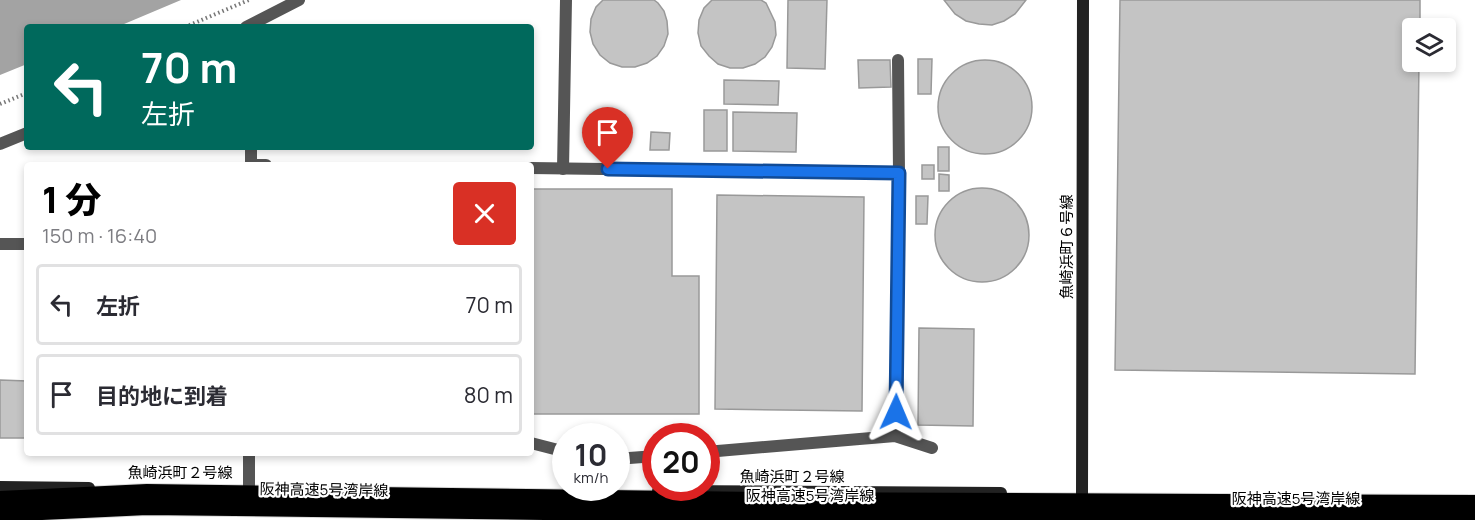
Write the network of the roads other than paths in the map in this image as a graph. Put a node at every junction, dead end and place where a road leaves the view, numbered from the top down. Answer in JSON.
{"nodes":[{"id":1,"x":298,"y":0,"type":"edge"},
{"id":2,"x":566,"y":0,"type":"edge"},
{"id":3,"x":1083,"y":0,"type":"edge"},
{"id":4,"x":254,"y":24,"type":"edge"},
{"id":5,"x":898,"y":60,"type":"dead end"},
{"id":6,"x":24,"y":134,"type":"edge"},
{"id":7,"x":0,"y":144,"type":"edge"},
{"id":8,"x":534,"y":168,"type":"edge"},
{"id":9,"x":563,"y":169,"type":"junction"},
{"id":10,"x":899,"y":173,"type":"junction"},
{"id":11,"x":0,"y":244,"type":"edge"},
{"id":12,"x":24,"y":244,"type":"edge"},
{"id":13,"x":896,"y":436,"type":"junction"},
{"id":14,"x":534,"y":444,"type":"edge"},
{"id":15,"x":552,"y":448,"type":"edge"},
{"id":16,"x":932,"y":448,"type":"dead end"},
{"id":17,"x":720,"y":451,"type":"edge"},
{"id":18,"x":249,"y":456,"type":"edge"},
{"id":19,"x":0,"y":487,"type":"edge"},
{"id":20,"x":249,"y":488,"type":"junction"},
{"id":21,"x":1082,"y":494,"type":"junction"},
{"id":22,"x":0,"y":500,"type":"edge"},
{"id":23,"x":1475,"y":503,"type":"edge"},
{"id":24,"x":0,"y":513,"type":"edge"},
{"id":25,"x":1475,"y":519,"type":"edge"}],
"edges":[{"from":1,"to":4,"type":"lane"},
{"from":2,"to":9,"type":"lane"},
{"from":3,"to":21,"type":"street","name":"魚崎浜町６号線"},
{"from":5,"to":10,"type":"lane"},
{"from":6,"to":7,"type":"lane"},
{"from":8,"to":9,"type":"lane"},
{"from":9,"to":10,"type":"lane"},
{"from":10,"to":13,"type":"lane"},
{"from":11,"to":12,"type":"lane"},
{"from":13,"to":16,"type":"lane"},
{"from":13,"to":17,"type":"lane"},
{"from":14,"to":15,"type":"lane"},
{"from":18,"to":20,"type":"lane"},
{"from":19,"to":20,"type":"street","name":"魚崎浜町２号線"},
{"from":20,"to":21,"type":"street","name":"魚崎浜町２号線"},
{"from":21,"to":23,"type":"street","name":"魚崎浜町２号線"},
{"from":22,"to":23,"type":"highway","name":"阪神高速5号湾岸線"},
{"from":24,"to":25,"type":"highway","name":"阪神高速5号湾岸線"}]}
